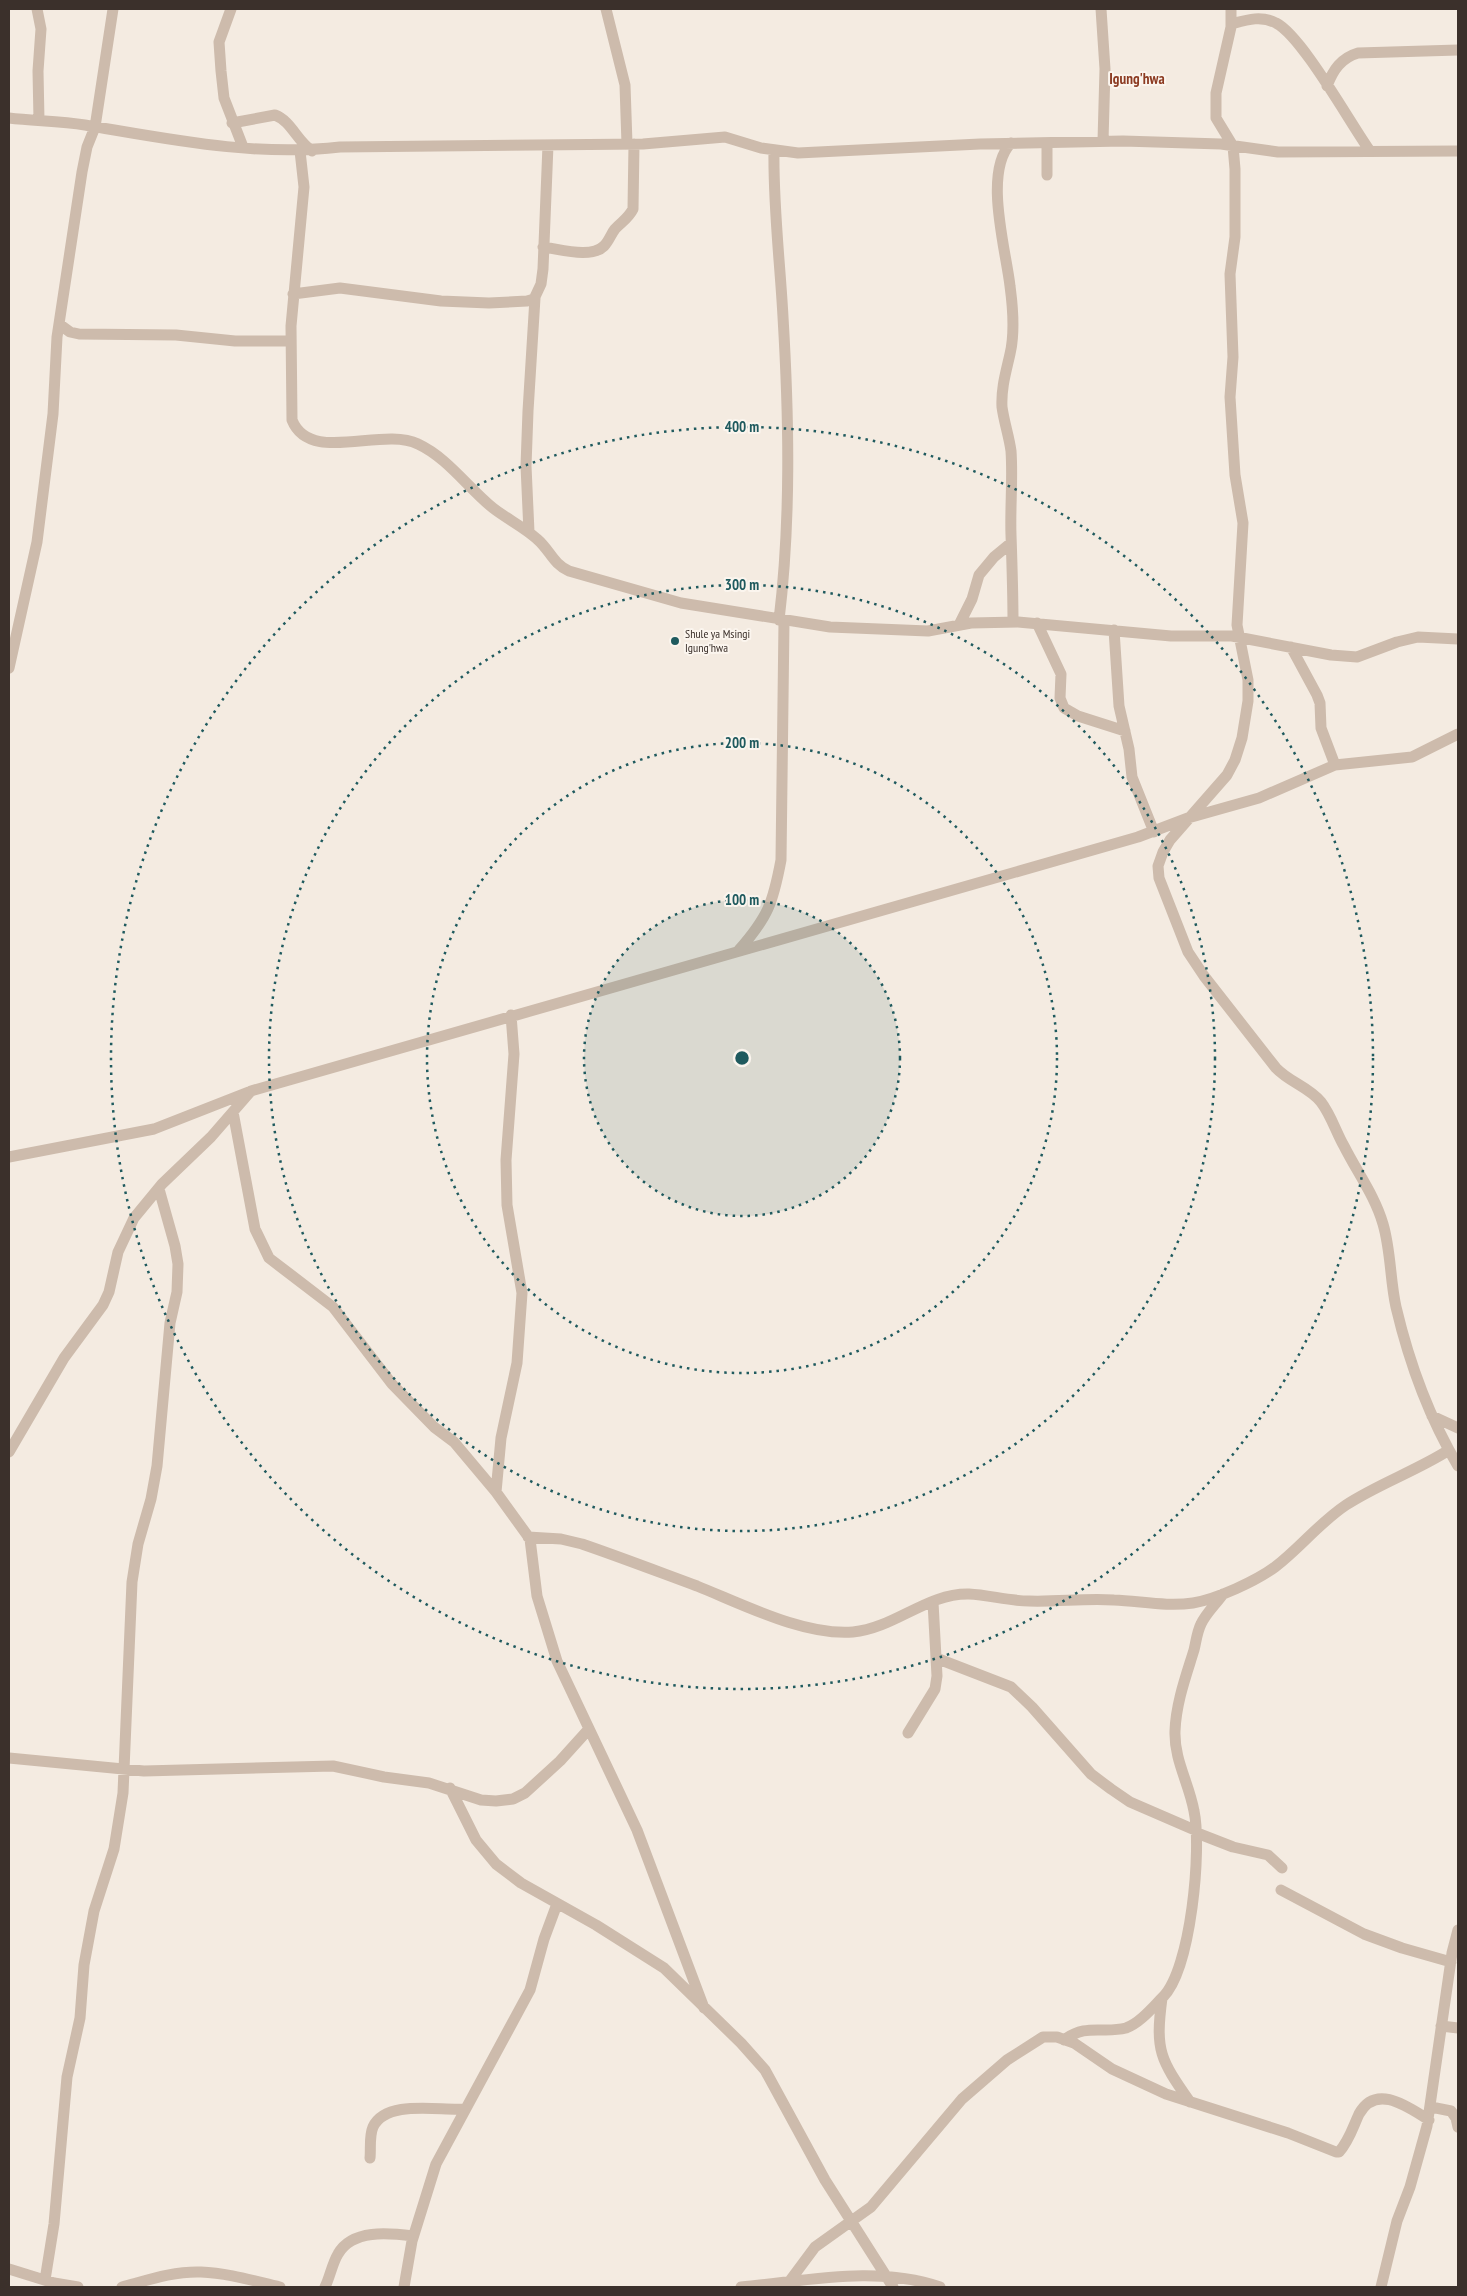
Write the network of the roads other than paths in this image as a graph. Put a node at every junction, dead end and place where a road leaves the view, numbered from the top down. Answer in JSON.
{"nodes":[{"id":1,"x":37,"y":9,"type":"edge"},
{"id":2,"x":114,"y":9,"type":"edge"},
{"id":3,"x":231,"y":9,"type":"edge"},
{"id":4,"x":606,"y":9,"type":"edge"},
{"id":5,"x":1101,"y":9,"type":"edge"},
{"id":6,"x":1231,"y":9,"type":"edge"},
{"id":7,"x":1231,"y":24,"type":"junction"},
{"id":8,"x":1458,"y":50,"type":"edge"},
{"id":9,"x":1327,"y":86,"type":"junction"},
{"id":10,"x":9,"y":118,"type":"edge"},
{"id":11,"x":39,"y":120,"type":"junction"},
{"id":12,"x":232,"y":123,"type":"junction"},
{"id":13,"x":95,"y":127,"type":"junction"},
{"id":14,"x":1103,"y":141,"type":"junction"},
{"id":15,"x":1012,"y":143,"type":"junction"},
{"id":16,"x":1046,"y":143,"type":"junction"},
{"id":17,"x":630,"y":144,"type":"junction"},
{"id":18,"x":548,"y":145,"type":"junction"},
{"id":19,"x":1232,"y":146,"type":"junction"},
{"id":20,"x":243,"y":147,"type":"junction"},
{"id":21,"x":774,"y":150,"type":"junction"},
{"id":22,"x":306,"y":151,"type":"junction"},
{"id":23,"x":1370,"y":151,"type":"junction"},
{"id":24,"x":1458,"y":151,"type":"edge"},
{"id":25,"x":1047,"y":175,"type":"dead end"},
{"id":26,"x":544,"y":247,"type":"junction"},
{"id":27,"x":293,"y":294,"type":"junction"},
{"id":28,"x":535,"y":298,"type":"junction"},
{"id":29,"x":59,"y":324,"type":"junction"},
{"id":30,"x":290,"y":341,"type":"junction"},
{"id":31,"x":529,"y":532,"type":"junction"},
{"id":32,"x":1012,"y":543,"type":"junction"},
{"id":33,"x":781,"y":621,"type":"junction"},
{"id":34,"x":1013,"y":622,"type":"junction"},
{"id":35,"x":1037,"y":623,"type":"junction"},
{"id":36,"x":960,"y":625,"type":"junction"},
{"id":37,"x":1114,"y":630,"type":"junction"},
{"id":38,"x":1238,"y":637,"type":"junction"},
{"id":39,"x":1458,"y":639,"type":"edge"},
{"id":40,"x":1291,"y":647,"type":"junction"},
{"id":41,"x":9,"y":668,"type":"edge"},
{"id":42,"x":1125,"y":731,"type":"junction"},
{"id":43,"x":1458,"y":734,"type":"edge"},
{"id":44,"x":1335,"y":765,"type":"junction"},
{"id":45,"x":1188,"y":818,"type":"junction"},
{"id":46,"x":1154,"y":832,"type":"junction"},
{"id":47,"x":739,"y":950,"type":"junction"},
{"id":48,"x":511,"y":1015,"type":"junction"},
{"id":49,"x":251,"y":1091,"type":"junction"},
{"id":50,"x":233,"y":1112,"type":"junction"},
{"id":51,"x":9,"y":1157,"type":"edge"},
{"id":52,"x":159,"y":1189,"type":"junction"},
{"id":53,"x":1432,"y":1416,"type":"junction"},
{"id":54,"x":1458,"y":1428,"type":"edge"},
{"id":55,"x":1453,"y":1450,"type":"edge"},
{"id":56,"x":9,"y":1452,"type":"edge"},
{"id":57,"x":1458,"y":1466,"type":"edge"},
{"id":58,"x":496,"y":1492,"type":"junction"},
{"id":59,"x":528,"y":1537,"type":"junction"},
{"id":60,"x":1223,"y":1594,"type":"junction"},
{"id":61,"x":932,"y":1602,"type":"junction"},
{"id":62,"x":936,"y":1658,"type":"junction"},
{"id":63,"x":588,"y":1730,"type":"junction"},
{"id":64,"x":908,"y":1733,"type":"dead end"},
{"id":65,"x":9,"y":1758,"type":"edge"},
{"id":66,"x":124,"y":1770,"type":"junction"},
{"id":67,"x":450,"y":1788,"type":"junction"},
{"id":68,"x":1197,"y":1832,"type":"junction"},
{"id":69,"x":1282,"y":1868,"type":"dead end"},
{"id":70,"x":1281,"y":1890,"type":"dead end"},
{"id":71,"x":557,"y":1904,"type":"junction"},
{"id":72,"x":1458,"y":1930,"type":"edge"},
{"id":73,"x":1451,"y":1962,"type":"junction"},
{"id":74,"x":1162,"y":1998,"type":"junction"},
{"id":75,"x":704,"y":2008,"type":"junction"},
{"id":76,"x":1442,"y":2026,"type":"junction"},
{"id":77,"x":1458,"y":2028,"type":"edge"},
{"id":78,"x":1064,"y":2040,"type":"junction"},
{"id":79,"x":1190,"y":2102,"type":"junction"},
{"id":80,"x":1431,"y":2107,"type":"junction"},
{"id":81,"x":464,"y":2109,"type":"junction"},
{"id":82,"x":1428,"y":2120,"type":"junction"},
{"id":83,"x":1458,"y":2127,"type":"edge"},
{"id":84,"x":370,"y":2158,"type":"dead end"},
{"id":85,"x":852,"y":2220,"type":"junction"},
{"id":86,"x":414,"y":2236,"type":"junction"},
{"id":87,"x":9,"y":2269,"type":"edge"},
{"id":88,"x":887,"y":2275,"type":"junction"},
{"id":89,"x":41,"y":2282,"type":"edge"},
{"id":90,"x":789,"y":2282,"type":"junction"},
{"id":91,"x":78,"y":2287,"type":"edge"},
{"id":92,"x":122,"y":2287,"type":"edge"},
{"id":93,"x":280,"y":2287,"type":"edge"},
{"id":94,"x":325,"y":2287,"type":"edge"},
{"id":95,"x":404,"y":2287,"type":"edge"},
{"id":96,"x":742,"y":2287,"type":"edge"},
{"id":97,"x":893,"y":2287,"type":"edge"},
{"id":98,"x":940,"y":2287,"type":"edge"},
{"id":99,"x":1381,"y":2287,"type":"edge"}],
"edges":[{"from":1,"to":11,"type":"street"},
{"from":2,"to":13,"type":"street"},
{"from":3,"to":12,"type":"street"},
{"from":4,"to":17,"type":"street"},
{"from":5,"to":14,"type":"street"},
{"from":6,"to":7,"type":"street"},
{"from":7,"to":9,"type":"street"},
{"from":7,"to":19,"type":"street"},
{"from":8,"to":9,"type":"street"},
{"from":9,"to":23,"type":"street"},
{"from":10,"to":11,"type":"street"},
{"from":11,"to":13,"type":"street"},
{"from":12,"to":20,"type":"street"},
{"from":12,"to":22,"type":"street"},
{"from":13,"to":20,"type":"street"},
{"from":13,"to":29,"type":"street"},
{"from":14,"to":16,"type":"street"},
{"from":14,"to":19,"type":"street"},
{"from":15,"to":16,"type":"street"},
{"from":15,"to":21,"type":"street"},
{"from":15,"to":32,"type":"street"},
{"from":16,"to":25,"type":"street"},
{"from":17,"to":18,"type":"street"},
{"from":17,"to":21,"type":"street"},
{"from":17,"to":26,"type":"street"},
{"from":18,"to":22,"type":"street"},
{"from":18,"to":26,"type":"street"},
{"from":19,"to":23,"type":"street"},
{"from":19,"to":38,"type":"street"},
{"from":20,"to":22,"type":"street"},
{"from":21,"to":33,"type":"street"},
{"from":22,"to":27,"type":"street"},
{"from":23,"to":24,"type":"street"},
{"from":26,"to":28,"type":"street"},
{"from":27,"to":28,"type":"street"},
{"from":27,"to":30,"type":"street"},
{"from":28,"to":31,"type":"street"},
{"from":29,"to":30,"type":"street"},
{"from":29,"to":41,"type":"street"},
{"from":30,"to":31,"type":"street"},
{"from":31,"to":33,"type":"street"},
{"from":32,"to":34,"type":"street"},
{"from":32,"to":36,"type":"street"},
{"from":33,"to":36,"type":"street"},
{"from":33,"to":47,"type":"street"},
{"from":34,"to":35,"type":"street"},
{"from":34,"to":36,"type":"street"},
{"from":35,"to":37,"type":"street"},
{"from":35,"to":42,"type":"street"},
{"from":37,"to":38,"type":"street"},
{"from":37,"to":42,"type":"street"},
{"from":38,"to":40,"type":"street"},
{"from":38,"to":45,"type":"street"},
{"from":39,"to":40,"type":"street"},
{"from":40,"to":44,"type":"street"},
{"from":42,"to":46,"type":"street"},
{"from":43,"to":44,"type":"street"},
{"from":44,"to":45,"type":"street"},
{"from":45,"to":46,"type":"street"},
{"from":45,"to":53,"type":"street"},
{"from":46,"to":47,"type":"street"},
{"from":47,"to":48,"type":"street"},
{"from":48,"to":49,"type":"street"},
{"from":48,"to":58,"type":"street"},
{"from":49,"to":50,"type":"street"},
{"from":49,"to":51,"type":"street"},
{"from":50,"to":52,"type":"street"},
{"from":50,"to":58,"type":"street"},
{"from":52,"to":56,"type":"street"},
{"from":52,"to":66,"type":"street"},
{"from":53,"to":54,"type":"street"},
{"from":53,"to":55,"type":"street"},
{"from":55,"to":57,"type":"street"},
{"from":55,"to":60,"type":"street"},
{"from":58,"to":59,"type":"street"},
{"from":59,"to":61,"type":"street"},
{"from":59,"to":63,"type":"street"},
{"from":60,"to":61,"type":"street"},
{"from":60,"to":68,"type":"street"},
{"from":61,"to":62,"type":"street"},
{"from":62,"to":64,"type":"street"},
{"from":62,"to":68,"type":"street"},
{"from":63,"to":67,"type":"street"},
{"from":63,"to":75,"type":"street"},
{"from":65,"to":66,"type":"street"},
{"from":66,"to":67,"type":"street"},
{"from":66,"to":89,"type":"street"},
{"from":67,"to":71,"type":"street"},
{"from":68,"to":69,"type":"street"},
{"from":68,"to":74,"type":"street"},
{"from":70,"to":73,"type":"street"},
{"from":71,"to":75,"type":"street"},
{"from":71,"to":81,"type":"street"},
{"from":72,"to":73,"type":"street"},
{"from":73,"to":76,"type":"street"},
{"from":74,"to":78,"type":"street"},
{"from":74,"to":79,"type":"street"},
{"from":75,"to":85,"type":"street"},
{"from":76,"to":77,"type":"street"},
{"from":76,"to":80,"type":"street"},
{"from":78,"to":79,"type":"street"},
{"from":78,"to":85,"type":"street"},
{"from":79,"to":82,"type":"street"},
{"from":80,"to":82,"type":"street"},
{"from":80,"to":83,"type":"street"},
{"from":81,"to":84,"type":"street"},
{"from":81,"to":86,"type":"street"},
{"from":82,"to":99,"type":"street"},
{"from":85,"to":88,"type":"street"},
{"from":85,"to":90,"type":"street"},
{"from":86,"to":94,"type":"street"},
{"from":86,"to":95,"type":"street"},
{"from":87,"to":89,"type":"street"},
{"from":88,"to":90,"type":"street"},
{"from":88,"to":97,"type":"street"},
{"from":88,"to":98,"type":"street"},
{"from":89,"to":91,"type":"street"},
{"from":90,"to":96,"type":"street"},
{"from":92,"to":93,"type":"street"}]}
